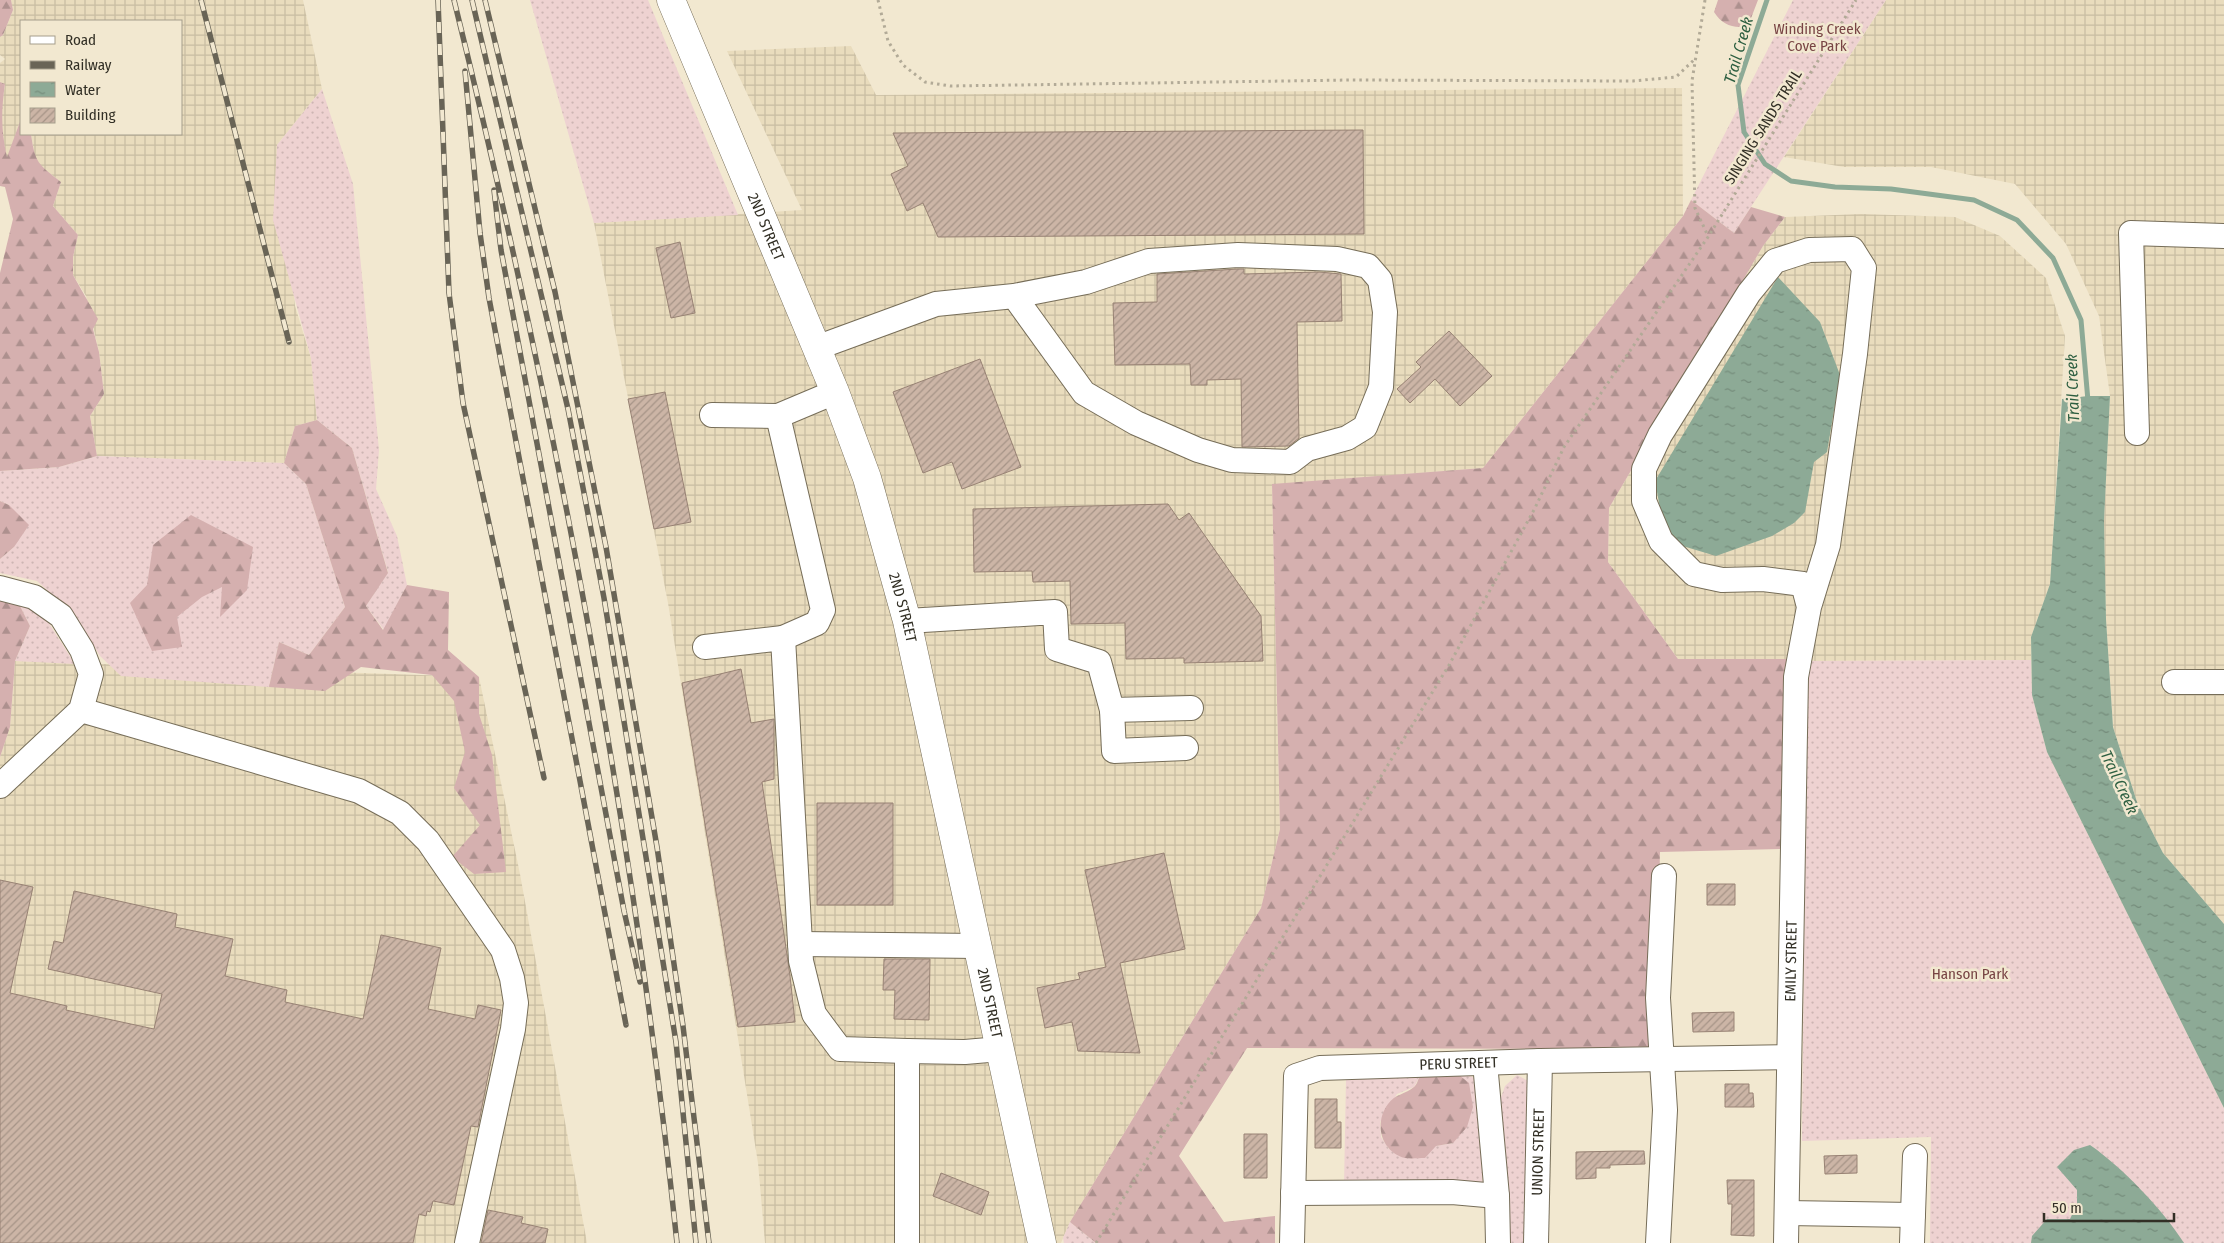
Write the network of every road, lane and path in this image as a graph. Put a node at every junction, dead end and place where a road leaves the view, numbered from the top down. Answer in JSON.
{"nodes":[{"id":1,"x":671,"y":0,"type":"edge"},
{"id":2,"x":878,"y":0,"type":"edge"},
{"id":3,"x":1705,"y":0,"type":"edge"},
{"id":4,"x":1856,"y":0,"type":"edge"},
{"id":5,"x":1696,"y":58,"type":"junction"},
{"id":6,"x":2224,"y":236,"type":"edge"},
{"id":7,"x":1708,"y":237,"type":"junction"},
{"id":8,"x":1014,"y":296,"type":"junction"},
{"id":9,"x":816,"y":348,"type":"junction"},
{"id":10,"x":835,"y":392,"type":"junction"},
{"id":11,"x":712,"y":415,"type":"dead end"},
{"id":12,"x":778,"y":416,"type":"junction"},
{"id":13,"x":2137,"y":432,"type":"dead end"},
{"id":14,"x":0,"y":588,"type":"edge"},
{"id":15,"x":1809,"y":607,"type":"junction"},
{"id":16,"x":907,"y":621,"type":"junction"},
{"id":17,"x":783,"y":638,"type":"junction"},
{"id":18,"x":705,"y":647,"type":"dead end"},
{"id":19,"x":2174,"y":682,"type":"dead end"},
{"id":20,"x":2224,"y":682,"type":"edge"},
{"id":21,"x":1191,"y":708,"type":"dead end"},
{"id":22,"x":81,"y":710,"type":"junction"},
{"id":23,"x":1112,"y":710,"type":"junction"},
{"id":24,"x":1186,"y":748,"type":"dead end"},
{"id":25,"x":0,"y":786,"type":"edge"},
{"id":26,"x":1664,"y":876,"type":"dead end"},
{"id":27,"x":800,"y":944,"type":"junction"},
{"id":28,"x":978,"y":946,"type":"junction"},
{"id":29,"x":1000,"y":1049,"type":"junction"},
{"id":30,"x":907,"y":1052,"type":"junction"},
{"id":31,"x":1789,"y":1057,"type":"junction"},
{"id":32,"x":1663,"y":1059,"type":"junction"},
{"id":33,"x":1540,"y":1061,"type":"junction"},
{"id":34,"x":1485,"y":1063,"type":"junction"},
{"id":35,"x":1916,"y":1156,"type":"dead end"},
{"id":36,"x":1293,"y":1193,"type":"junction"},
{"id":37,"x":1497,"y":1196,"type":"junction"},
{"id":38,"x":1787,"y":1213,"type":"junction"},
{"id":39,"x":1914,"y":1215,"type":"junction"},
{"id":40,"x":468,"y":1243,"type":"edge"},
{"id":41,"x":907,"y":1243,"type":"edge"},
{"id":42,"x":1042,"y":1243,"type":"edge"},
{"id":43,"x":1096,"y":1243,"type":"edge"},
{"id":44,"x":1292,"y":1243,"type":"edge"},
{"id":45,"x":1498,"y":1243,"type":"edge"},
{"id":46,"x":1536,"y":1243,"type":"edge"},
{"id":47,"x":1658,"y":1243,"type":"edge"},
{"id":48,"x":1786,"y":1243,"type":"edge"},
{"id":49,"x":1912,"y":1243,"type":"edge"}],
"edges":[{"from":1,"to":9,"type":"main road","name":"2ND STREET"},
{"from":2,"to":5,"type":"path"},
{"from":3,"to":5,"type":"path"},
{"from":4,"to":7,"type":"path","name":"SINGING SANDS TRAIL"},
{"from":5,"to":7,"type":"path"},
{"from":6,"to":13,"type":"street"},
{"from":7,"to":43,"type":"path","name":"SINGING SANDS TRAIL"},
{"from":8,"to":8,"type":"street"},
{"from":8,"to":9,"type":"street"},
{"from":9,"to":10,"type":"main road","name":"2ND STREET"},
{"from":10,"to":12,"type":"street"},
{"from":10,"to":16,"type":"main road","name":"2ND STREET"},
{"from":11,"to":12,"type":"street"},
{"from":12,"to":17,"type":"street"},
{"from":14,"to":22,"type":"street"},
{"from":15,"to":15,"type":"street","name":"EMILY STREET"},
{"from":15,"to":31,"type":"street","name":"EMILY STREET"},
{"from":16,"to":23,"type":"street"},
{"from":16,"to":28,"type":"main road","name":"2ND STREET"},
{"from":17,"to":18,"type":"street"},
{"from":17,"to":27,"type":"street"},
{"from":19,"to":20,"type":"street"},
{"from":21,"to":23,"type":"street"},
{"from":22,"to":25,"type":"street"},
{"from":22,"to":40,"type":"street"},
{"from":23,"to":24,"type":"street"},
{"from":26,"to":32,"type":"street"},
{"from":27,"to":28,"type":"street"},
{"from":27,"to":30,"type":"street"},
{"from":28,"to":29,"type":"main road","name":"2ND STREET"},
{"from":29,"to":30,"type":"street"},
{"from":29,"to":42,"type":"main road","name":"2ND STREET"},
{"from":30,"to":41,"type":"street"},
{"from":31,"to":32,"type":"street","name":"PERU STREET"},
{"from":31,"to":38,"type":"street","name":"EMILY STREET"},
{"from":32,"to":33,"type":"street","name":"PERU STREET"},
{"from":32,"to":47,"type":"street"},
{"from":33,"to":34,"type":"street","name":"PERU STREET"},
{"from":33,"to":46,"type":"street","name":"UNION STREET"},
{"from":34,"to":36,"type":"street","name":"PERU STREET"},
{"from":34,"to":37,"type":"street"},
{"from":35,"to":39,"type":"street"},
{"from":36,"to":37,"type":"street"},
{"from":36,"to":44,"type":"street","name":"PERU STREET"},
{"from":37,"to":45,"type":"street"},
{"from":38,"to":39,"type":"street"},
{"from":38,"to":48,"type":"street","name":"EMILY STREET"},
{"from":39,"to":49,"type":"street"}]}
